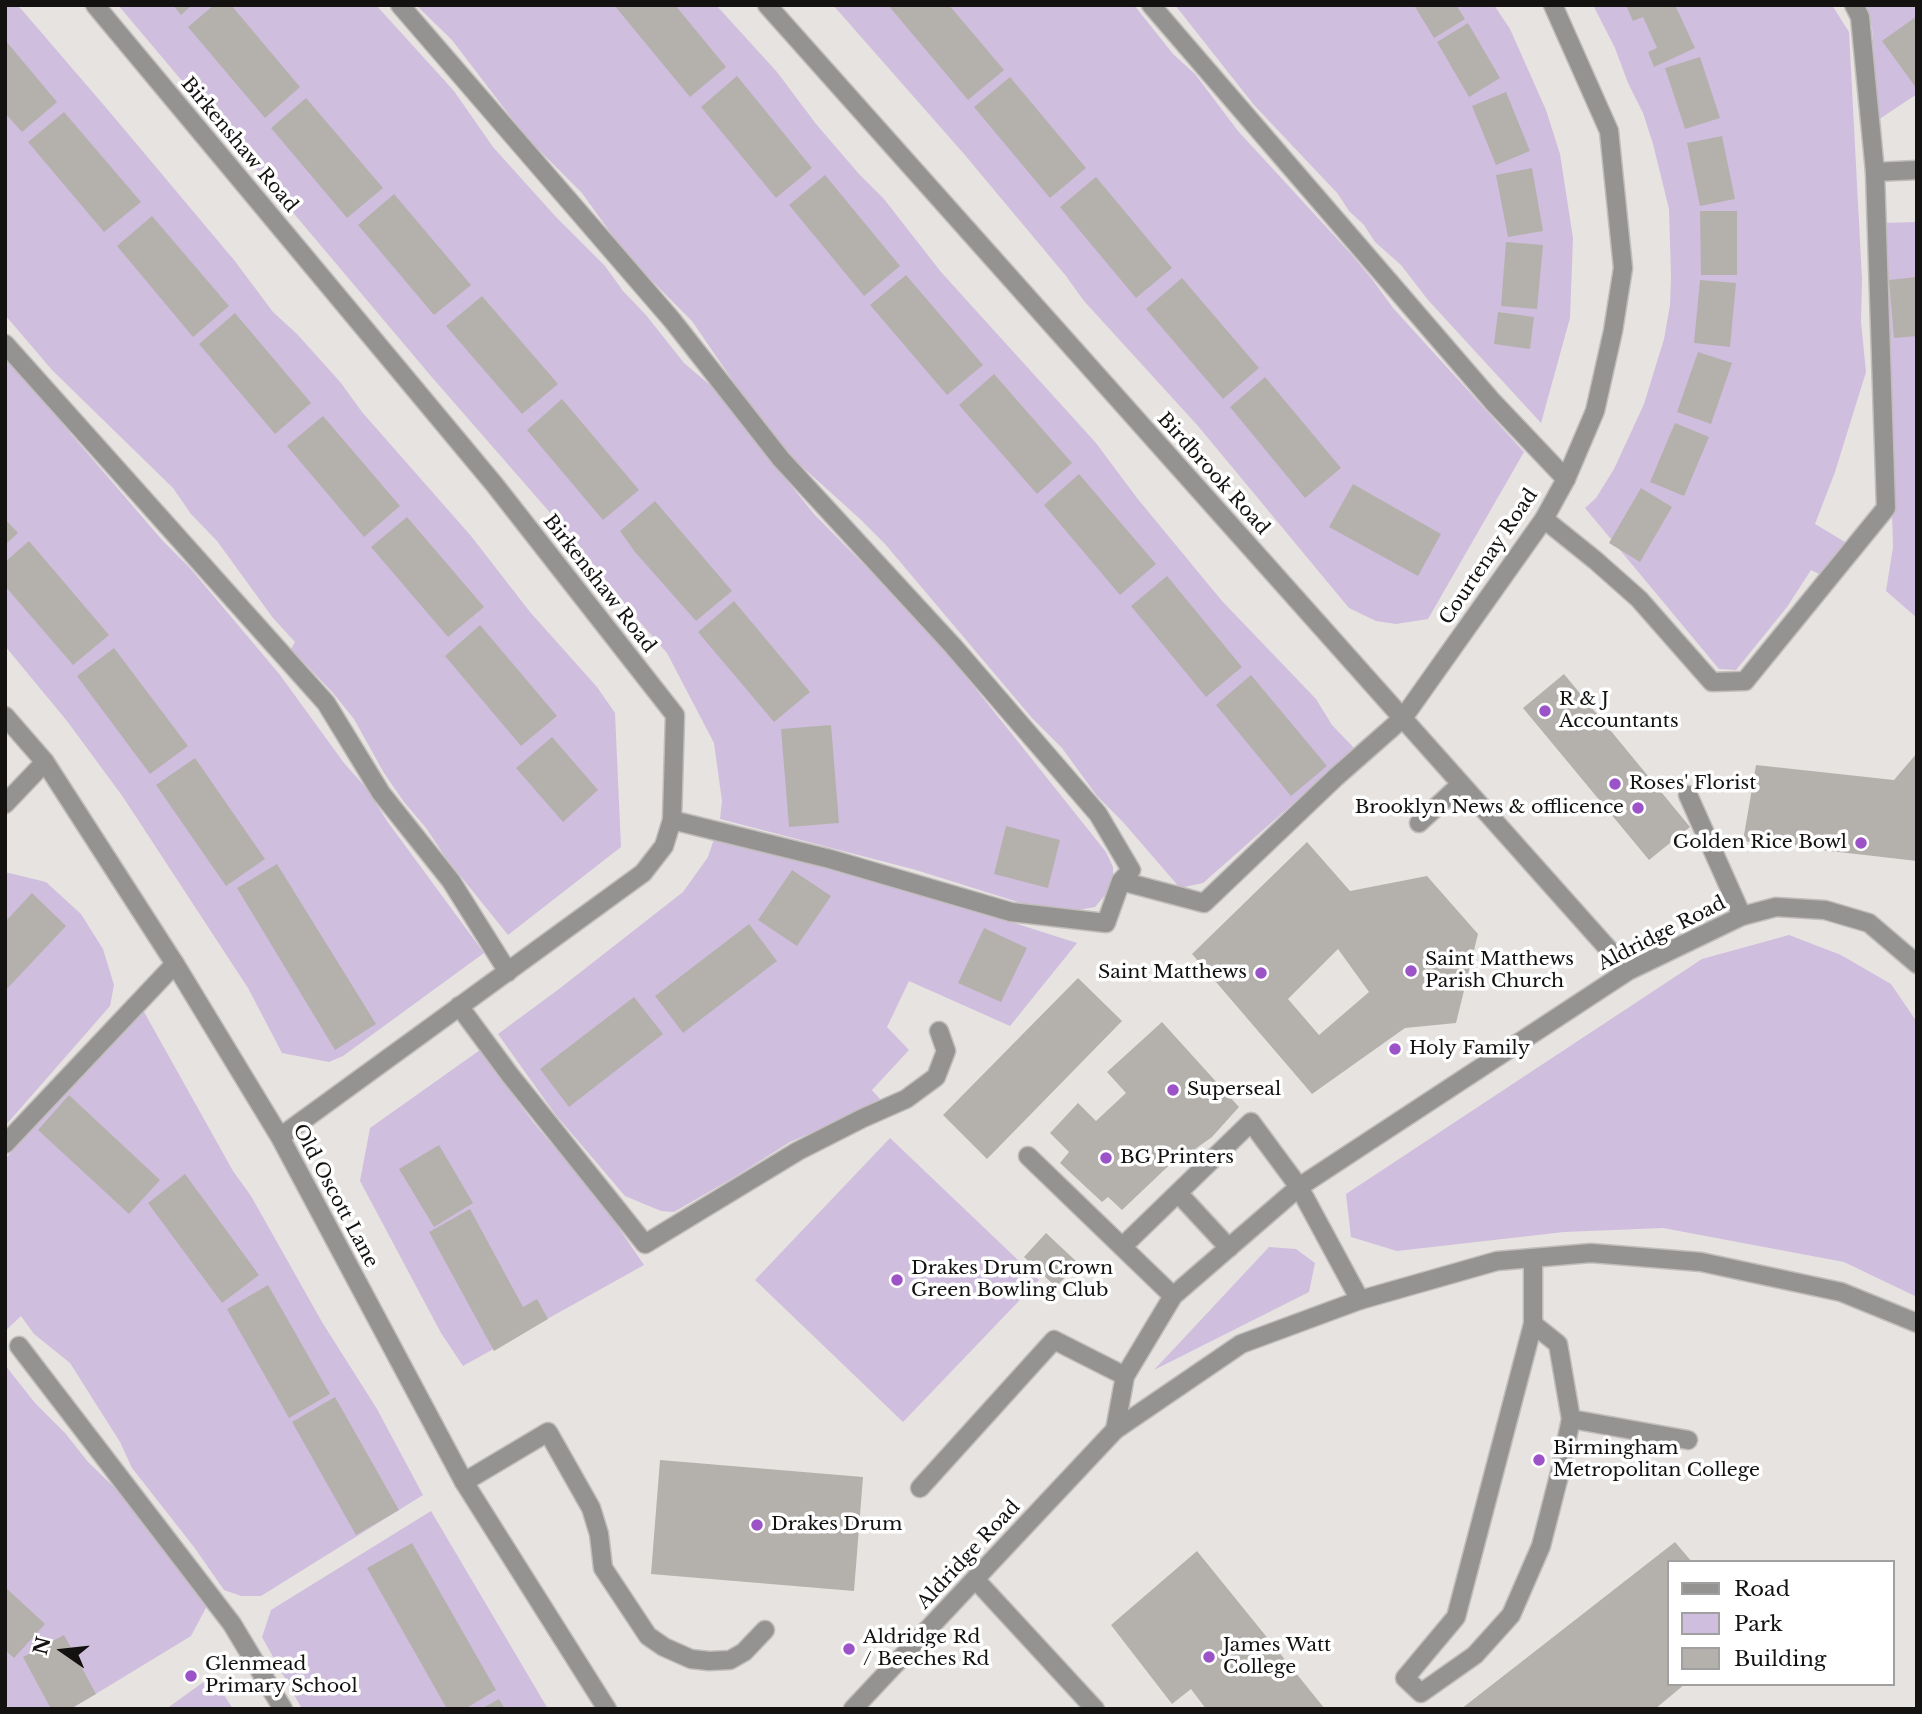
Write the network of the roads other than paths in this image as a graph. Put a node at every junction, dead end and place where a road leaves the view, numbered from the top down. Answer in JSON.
{"nodes":[{"id":1,"x":95,"y":5,"type":"edge"},
{"id":2,"x":400,"y":5,"type":"edge"},
{"id":3,"x":767,"y":5,"type":"edge"},
{"id":4,"x":1152,"y":5,"type":"edge"},
{"id":5,"x":1553,"y":5,"type":"edge"},
{"id":6,"x":1853,"y":5,"type":"edge"},
{"id":7,"x":1917,"y":170,"type":"edge"},
{"id":8,"x":1875,"y":172,"type":"junction"},
{"id":9,"x":5,"y":344,"type":"edge"},
{"id":10,"x":1566,"y":479,"type":"junction"},
{"id":11,"x":1544,"y":519,"type":"junction"},
{"id":12,"x":5,"y":716,"type":"edge"},
{"id":13,"x":1403,"y":718,"type":"junction"},
{"id":14,"x":45,"y":762,"type":"junction"},
{"id":15,"x":1461,"y":784,"type":"junction"},
{"id":16,"x":1688,"y":795,"type":"dead end"},
{"id":17,"x":5,"y":804,"type":"edge"},
{"id":18,"x":672,"y":820,"type":"junction"},
{"id":19,"x":1419,"y":823,"type":"dead end"},
{"id":20,"x":1121,"y":881,"type":"junction"},
{"id":21,"x":1742,"y":916,"type":"junction"},
{"id":22,"x":1916,"y":962,"type":"edge"},
{"id":23,"x":175,"y":964,"type":"junction"},
{"id":24,"x":1628,"y":971,"type":"junction"},
{"id":25,"x":509,"y":972,"type":"junction"},
{"id":26,"x":459,"y":1006,"type":"junction"},
{"id":27,"x":939,"y":1031,"type":"dead end"},
{"id":28,"x":280,"y":1137,"type":"junction"},
{"id":29,"x":5,"y":1144,"type":"edge"},
{"id":30,"x":1028,"y":1156,"type":"dead end"},
{"id":31,"x":1299,"y":1186,"type":"junction"},
{"id":32,"x":1178,"y":1193,"type":"junction"},
{"id":33,"x":1122,"y":1247,"type":"junction"},
{"id":34,"x":1229,"y":1248,"type":"junction"},
{"id":35,"x":1533,"y":1258,"type":"junction"},
{"id":36,"x":1173,"y":1296,"type":"junction"},
{"id":37,"x":1360,"y":1300,"type":"junction"},
{"id":38,"x":1917,"y":1323,"type":"edge"},
{"id":39,"x":1533,"y":1324,"type":"junction"},
{"id":40,"x":19,"y":1346,"type":"dead end"},
{"id":41,"x":1125,"y":1376,"type":"junction"},
{"id":42,"x":1571,"y":1419,"type":"junction"},
{"id":43,"x":1115,"y":1430,"type":"junction"},
{"id":44,"x":1688,"y":1440,"type":"dead end"},
{"id":45,"x":464,"y":1482,"type":"junction"},
{"id":46,"x":920,"y":1488,"type":"dead end"},
{"id":47,"x":975,"y":1579,"type":"junction"},
{"id":48,"x":765,"y":1630,"type":"dead end"},
{"id":49,"x":283,"y":1709,"type":"edge"},
{"id":50,"x":607,"y":1709,"type":"edge"},
{"id":51,"x":853,"y":1709,"type":"edge"},
{"id":52,"x":1095,"y":1709,"type":"edge"}],
"edges":[{"from":1,"to":18,"type":"street","name":"Birkenshaw Road"},
{"from":2,"to":20,"type":"street"},
{"from":3,"to":13,"type":"street","name":"Birdbrook Road"},
{"from":4,"to":10,"type":"street"},
{"from":5,"to":10,"type":"street","name":"Courtenay Road"},
{"from":6,"to":8,"type":"street"},
{"from":7,"to":8,"type":"street"},
{"from":8,"to":11,"type":"street"},
{"from":9,"to":25,"type":"street"},
{"from":10,"to":11,"type":"street","name":"Courtenay Road"},
{"from":11,"to":13,"type":"street","name":"Courtenay Road"},
{"from":12,"to":14,"type":"street","name":"Old Oscott Lane"},
{"from":13,"to":15,"type":"street","name":"Birdbrook Road"},
{"from":13,"to":20,"type":"street","name":"Courtenay Road"},
{"from":14,"to":17,"type":"street"},
{"from":14,"to":23,"type":"street","name":"Old Oscott Lane"},
{"from":15,"to":19,"type":"street"},
{"from":15,"to":24,"type":"street","name":"Birdbrook Road"},
{"from":16,"to":21,"type":"street"},
{"from":18,"to":20,"type":"street"},
{"from":18,"to":25,"type":"street","name":"Birkenshaw Road"},
{"from":21,"to":22,"type":"street","name":"Aldridge Road"},
{"from":21,"to":24,"type":"street","name":"Aldridge Road"},
{"from":23,"to":28,"type":"street","name":"Old Oscott Lane"},
{"from":23,"to":29,"type":"street"},
{"from":24,"to":31,"type":"street","name":"Aldridge Road"},
{"from":25,"to":26,"type":"street","name":"Birkenshaw Road"},
{"from":26,"to":27,"type":"street"},
{"from":26,"to":28,"type":"street","name":"Birkenshaw Road"},
{"from":28,"to":45,"type":"street","name":"Old Oscott Lane"},
{"from":30,"to":33,"type":"street"},
{"from":31,"to":32,"type":"street"},
{"from":31,"to":34,"type":"street","name":"Aldridge Road"},
{"from":31,"to":37,"type":"street"},
{"from":32,"to":33,"type":"street"},
{"from":32,"to":34,"type":"street"},
{"from":33,"to":36,"type":"street"},
{"from":34,"to":36,"type":"street","name":"Aldridge Road"},
{"from":35,"to":37,"type":"street","name":"Aldridge Road"},
{"from":35,"to":38,"type":"street","name":"Aldridge Road"},
{"from":35,"to":39,"type":"street"},
{"from":36,"to":41,"type":"street","name":"Aldridge Road"},
{"from":37,"to":43,"type":"street","name":"Aldridge Road"},
{"from":39,"to":42,"type":"street"},
{"from":39,"to":42,"type":"street"},
{"from":40,"to":49,"type":"street"},
{"from":41,"to":43,"type":"street","name":"Aldridge Road"},
{"from":41,"to":46,"type":"street"},
{"from":42,"to":44,"type":"street"},
{"from":43,"to":47,"type":"street","name":"Aldridge Road"},
{"from":45,"to":48,"type":"street"},
{"from":45,"to":50,"type":"street","name":"Old Oscott Lane"},
{"from":47,"to":51,"type":"street","name":"Aldridge Road"},
{"from":47,"to":52,"type":"street"}]}
